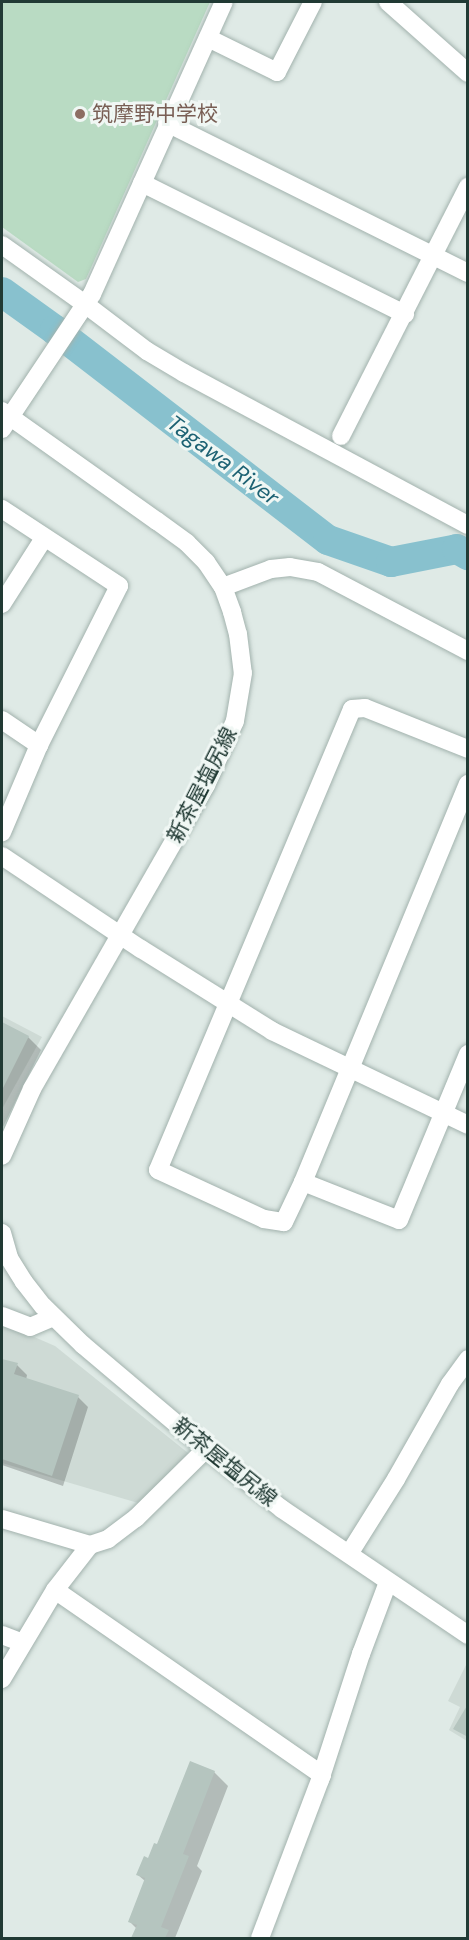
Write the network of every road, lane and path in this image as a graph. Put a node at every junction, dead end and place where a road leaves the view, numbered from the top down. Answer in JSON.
{"nodes":[{"id":1,"x":224,"y":2,"type":"edge"},
{"id":2,"x":314,"y":2,"type":"edge"},
{"id":3,"x":388,"y":2,"type":"edge"},
{"id":4,"x":208,"y":38,"type":"junction"},
{"id":5,"x":468,"y":73,"type":"edge"},
{"id":6,"x":167,"y":123,"type":"junction"},
{"id":7,"x":142,"y":183,"type":"junction"},
{"id":8,"x":468,"y":187,"type":"edge"},
{"id":9,"x":2,"y":245,"type":"edge"},
{"id":10,"x":433,"y":256,"type":"junction"},
{"id":11,"x":468,"y":273,"type":"edge"},
{"id":12,"x":81,"y":310,"type":"junction"},
{"id":13,"x":405,"y":314,"type":"junction"},
{"id":14,"x":4,"y":419,"type":"edge"},
{"id":15,"x":341,"y":436,"type":"dead end"},
{"id":16,"x":2,"y":509,"type":"edge"},
{"id":17,"x":468,"y":525,"type":"edge"},
{"id":18,"x":44,"y":538,"type":"junction"},
{"id":19,"x":223,"y":587,"type":"junction"},
{"id":20,"x":2,"y":604,"type":"edge"},
{"id":21,"x":468,"y":651,"type":"edge"},
{"id":22,"x":2,"y":720,"type":"edge"},
{"id":23,"x":39,"y":745,"type":"junction"},
{"id":24,"x":468,"y":749,"type":"edge"},
{"id":25,"x":468,"y":784,"type":"edge"},
{"id":26,"x":2,"y":832,"type":"edge"},
{"id":27,"x":2,"y":856,"type":"edge"},
{"id":28,"x":121,"y":936,"type":"junction"},
{"id":29,"x":228,"y":1005,"type":"junction"},
{"id":30,"x":468,"y":1053,"type":"edge"},
{"id":31,"x":348,"y":1070,"type":"junction"},
{"id":32,"x":442,"y":1113,"type":"junction"},
{"id":33,"x":468,"y":1125,"type":"edge"},
{"id":34,"x":2,"y":1156,"type":"edge"},
{"id":35,"x":303,"y":1182,"type":"junction"},
{"id":36,"x":2,"y":1233,"type":"edge"},
{"id":37,"x":5,"y":1260,"type":"edge"},
{"id":38,"x":2,"y":1316,"type":"edge"},
{"id":39,"x":53,"y":1317,"type":"junction"},
{"id":40,"x":468,"y":1359,"type":"edge"},
{"id":41,"x":206,"y":1449,"type":"junction"},
{"id":42,"x":2,"y":1519,"type":"edge"},
{"id":43,"x":90,"y":1545,"type":"junction"},
{"id":44,"x":349,"y":1554,"type":"junction"},
{"id":45,"x":388,"y":1582,"type":"junction"},
{"id":46,"x":55,"y":1590,"type":"junction"},
{"id":47,"x":2,"y":1635,"type":"edge"},
{"id":48,"x":468,"y":1635,"type":"edge"},
{"id":49,"x":23,"y":1643,"type":"junction"},
{"id":50,"x":2,"y":1679,"type":"edge"},
{"id":51,"x":322,"y":1775,"type":"junction"},
{"id":52,"x":260,"y":1938,"type":"edge"}],
"edges":[{"from":1,"to":4,"type":"street"},
{"from":2,"to":4,"type":"street"},
{"from":3,"to":5,"type":"street"},
{"from":4,"to":6,"type":"street"},
{"from":6,"to":7,"type":"street"},
{"from":6,"to":10,"type":"street"},
{"from":7,"to":12,"type":"street"},
{"from":7,"to":13,"type":"street"},
{"from":8,"to":10,"type":"street"},
{"from":9,"to":12,"type":"street"},
{"from":10,"to":11,"type":"street"},
{"from":10,"to":13,"type":"street"},
{"from":12,"to":14,"type":"street"},
{"from":12,"to":17,"type":"street"},
{"from":13,"to":15,"type":"street"},
{"from":14,"to":19,"type":"street","name":"新茶屋塩尻線"},
{"from":16,"to":18,"type":"street"},
{"from":18,"to":20,"type":"street"},
{"from":18,"to":23,"type":"street"},
{"from":19,"to":21,"type":"street"},
{"from":19,"to":28,"type":"street","name":"新茶屋塩尻線"},
{"from":22,"to":23,"type":"street"},
{"from":23,"to":26,"type":"street"},
{"from":24,"to":29,"type":"street"},
{"from":25,"to":31,"type":"street"},
{"from":27,"to":28,"type":"street"},
{"from":28,"to":29,"type":"street"},
{"from":28,"to":34,"type":"street","name":"新茶屋塩尻線"},
{"from":29,"to":31,"type":"street"},
{"from":29,"to":35,"type":"street"},
{"from":30,"to":32,"type":"street"},
{"from":31,"to":32,"type":"street"},
{"from":31,"to":35,"type":"street"},
{"from":32,"to":33,"type":"street"},
{"from":32,"to":35,"type":"street"},
{"from":36,"to":37,"type":"street","name":"新茶屋塩尻線"},
{"from":37,"to":39,"type":"street","name":"新茶屋塩尻線"},
{"from":38,"to":39,"type":"street"},
{"from":39,"to":41,"type":"street","name":"新茶屋塩尻線"},
{"from":40,"to":44,"type":"street"},
{"from":41,"to":43,"type":"street"},
{"from":41,"to":44,"type":"street","name":"新茶屋塩尻線"},
{"from":42,"to":43,"type":"street"},
{"from":43,"to":46,"type":"street"},
{"from":44,"to":45,"type":"street","name":"新茶屋塩尻線"},
{"from":45,"to":48,"type":"street","name":"新茶屋塩尻線"},
{"from":45,"to":51,"type":"street"},
{"from":46,"to":49,"type":"street"},
{"from":46,"to":51,"type":"street"},
{"from":47,"to":49,"type":"street"},
{"from":49,"to":50,"type":"street"},
{"from":51,"to":52,"type":"street"}]}
